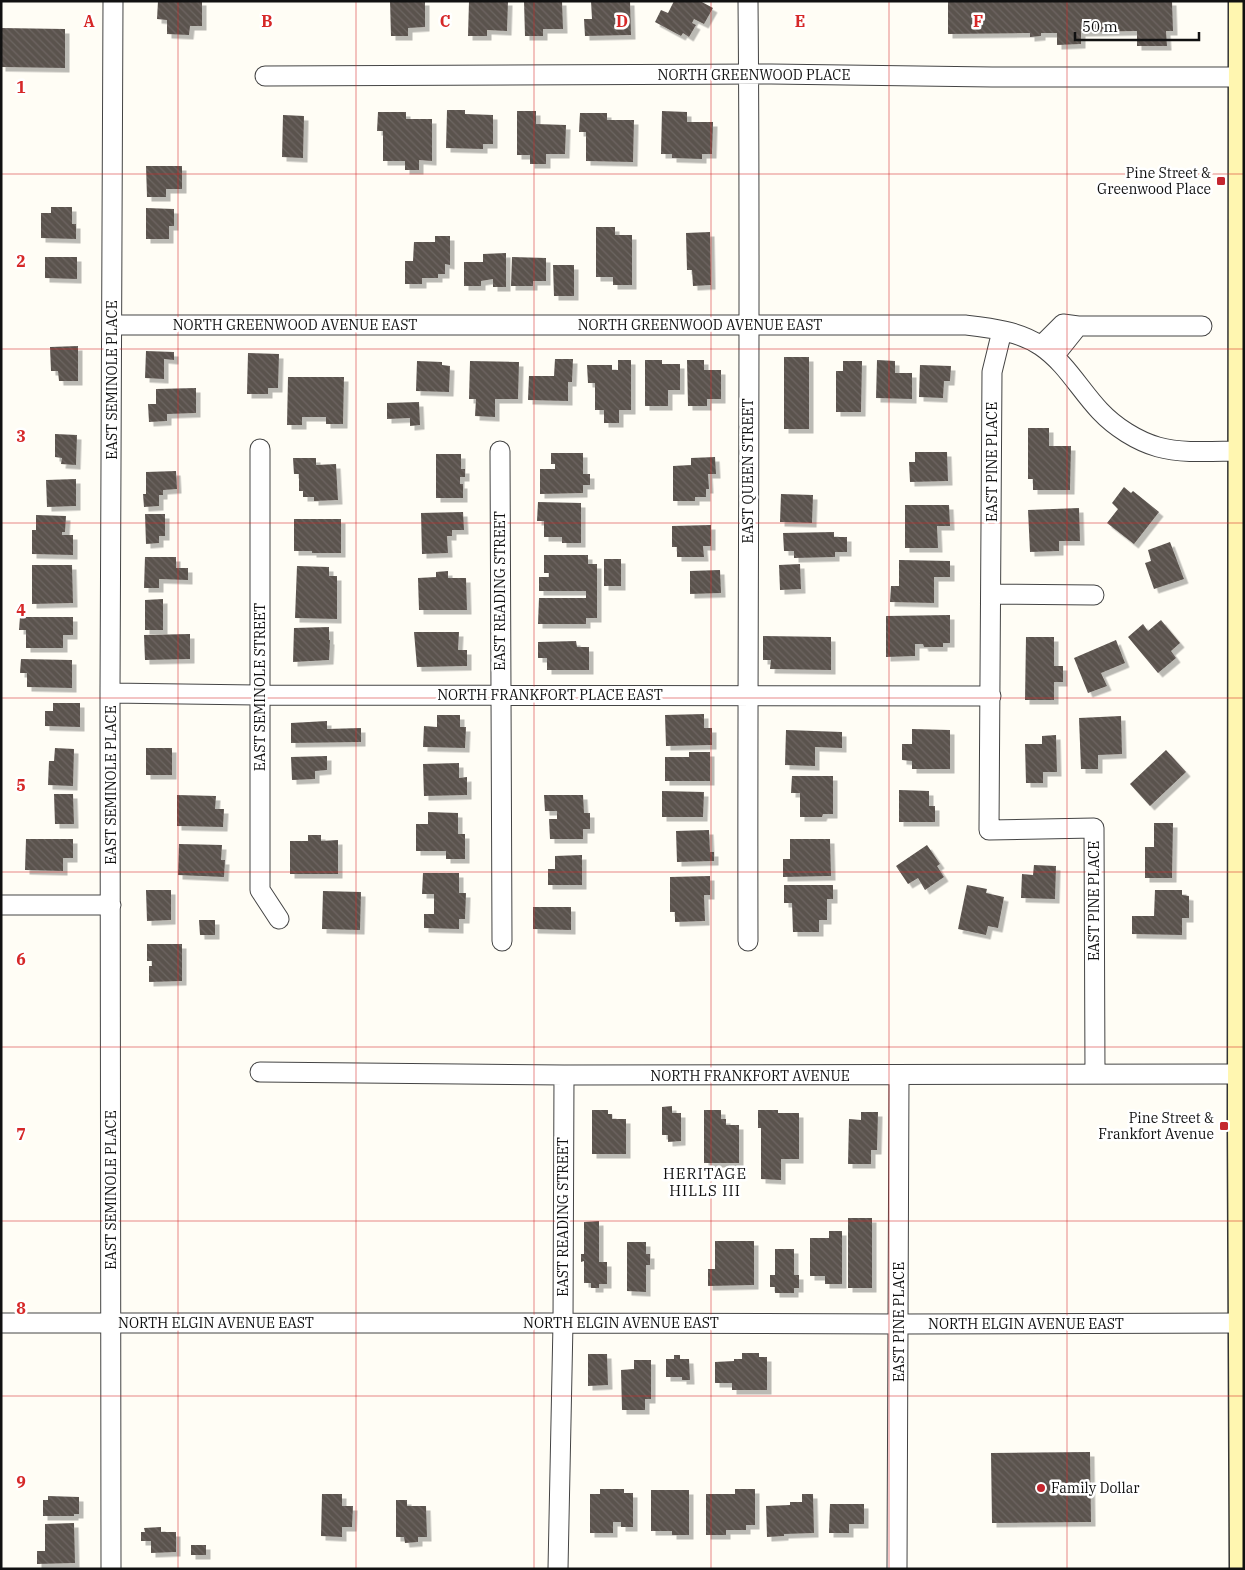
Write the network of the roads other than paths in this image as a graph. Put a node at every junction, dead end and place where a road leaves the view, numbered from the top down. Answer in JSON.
{"nodes":[{"id":1,"x":113,"y":1,"type":"edge"},
{"id":2,"x":748,"y":1,"type":"edge"},
{"id":3,"x":1242,"y":1,"type":"edge"},
{"id":4,"x":749,"y":74,"type":"junction"},
{"id":5,"x":265,"y":76,"type":"dead end"},
{"id":6,"x":1242,"y":77,"type":"junction"},
{"id":7,"x":112,"y":326,"type":"junction"},
{"id":8,"x":749,"y":326,"type":"junction"},
{"id":9,"x":1202,"y":326,"type":"dead end"},
{"id":10,"x":1002,"y":331,"type":"junction"},
{"id":11,"x":1048,"y":351,"type":"junction"},
{"id":12,"x":260,"y":449,"type":"dead end"},
{"id":13,"x":500,"y":451,"type":"dead end"},
{"id":14,"x":1243,"y":451,"type":"edge"},
{"id":15,"x":991,"y":594,"type":"junction"},
{"id":16,"x":1094,"y":594,"type":"dead end"},
{"id":17,"x":110,"y":693,"type":"junction"},
{"id":18,"x":260,"y":695,"type":"junction"},
{"id":19,"x":501,"y":695,"type":"junction"},
{"id":20,"x":747,"y":696,"type":"junction"},
{"id":21,"x":991,"y":696,"type":"junction"},
{"id":22,"x":1,"y":905,"type":"edge"},
{"id":23,"x":111,"y":905,"type":"junction"},
{"id":24,"x":279,"y":919,"type":"dead end"},
{"id":25,"x":502,"y":941,"type":"dead end"},
{"id":26,"x":748,"y":941,"type":"dead end"},
{"id":27,"x":1243,"y":941,"type":"edge"},
{"id":28,"x":260,"y":1072,"type":"dead end"},
{"id":29,"x":1095,"y":1074,"type":"junction"},
{"id":30,"x":1241,"y":1074,"type":"junction"},
{"id":31,"x":564,"y":1076,"type":"junction"},
{"id":32,"x":899,"y":1076,"type":"junction"},
{"id":33,"x":1,"y":1323,"type":"edge"},
{"id":34,"x":112,"y":1323,"type":"junction"},
{"id":35,"x":563,"y":1323,"type":"junction"},
{"id":36,"x":1242,"y":1323,"type":"junction"},
{"id":37,"x":899,"y":1324,"type":"junction"},
{"id":38,"x":1243,"y":1413,"type":"edge"},
{"id":39,"x":111,"y":1569,"type":"edge"},
{"id":40,"x":558,"y":1569,"type":"edge"},
{"id":41,"x":897,"y":1569,"type":"edge"},
{"id":42,"x":1243,"y":1569,"type":"edge"}],
"edges":[{"from":1,"to":7,"type":"street","name":"EAST SEMINOLE PLACE"},
{"from":2,"to":4,"type":"street","name":"EAST QUEEN STREET"},
{"from":3,"to":6,"type":"main road"},
{"from":4,"to":5,"type":"street","name":"NORTH GREENWOOD PLACE"},
{"from":4,"to":6,"type":"street","name":"NORTH GREENWOOD PLACE"},
{"from":4,"to":8,"type":"street","name":"EAST QUEEN STREET"},
{"from":6,"to":14,"type":"main road"},
{"from":7,"to":8,"type":"street","name":"NORTH GREENWOOD AVENUE EAST"},
{"from":7,"to":17,"type":"street","name":"EAST SEMINOLE PLACE"},
{"from":8,"to":10,"type":"street","name":"NORTH GREENWOOD AVENUE EAST"},
{"from":8,"to":20,"type":"street","name":"EAST QUEEN STREET"},
{"from":9,"to":11,"type":"street"},
{"from":10,"to":11,"type":"street","name":"NORTH GREENWOOD AVENUE EAST"},
{"from":10,"to":15,"type":"street","name":"EAST PINE PLACE"},
{"from":11,"to":14,"type":"street","name":"NORTH GREENWOOD AVENUE EAST"},
{"from":12,"to":18,"type":"street","name":"EAST SEMINOLE STREET"},
{"from":13,"to":19,"type":"street","name":"EAST READING STREET"},
{"from":14,"to":27,"type":"main road"},
{"from":15,"to":16,"type":"street"},
{"from":15,"to":21,"type":"street","name":"EAST PINE PLACE"},
{"from":17,"to":18,"type":"street","name":"NORTH FRANKFORT PLACE EAST"},
{"from":17,"to":23,"type":"street","name":"EAST SEMINOLE PLACE"},
{"from":18,"to":19,"type":"street","name":"NORTH FRANKFORT PLACE EAST"},
{"from":18,"to":24,"type":"street","name":"EAST SEMINOLE STREET"},
{"from":19,"to":20,"type":"street","name":"NORTH FRANKFORT PLACE EAST"},
{"from":19,"to":25,"type":"street","name":"EAST READING STREET"},
{"from":20,"to":21,"type":"street","name":"NORTH FRANKFORT PLACE EAST"},
{"from":20,"to":26,"type":"street","name":"EAST QUEEN STREET"},
{"from":21,"to":29,"type":"street","name":"EAST PINE PLACE"},
{"from":22,"to":23,"type":"street"},
{"from":23,"to":34,"type":"street","name":"EAST SEMINOLE PLACE"},
{"from":27,"to":30,"type":"main road"},
{"from":28,"to":31,"type":"street","name":"NORTH FRANKFORT AVENUE"},
{"from":29,"to":30,"type":"street","name":"NORTH FRANKFORT AVENUE"},
{"from":29,"to":32,"type":"street","name":"NORTH FRANKFORT AVENUE"},
{"from":30,"to":36,"type":"main road"},
{"from":31,"to":32,"type":"street","name":"NORTH FRANKFORT AVENUE"},
{"from":31,"to":35,"type":"street","name":"EAST READING STREET"},
{"from":32,"to":37,"type":"street","name":"EAST PINE PLACE"},
{"from":33,"to":34,"type":"street","name":"NORTH ELGIN AVENUE EAST"},
{"from":34,"to":35,"type":"street","name":"NORTH ELGIN AVENUE EAST"},
{"from":34,"to":39,"type":"street","name":"EAST SEMINOLE PLACE"},
{"from":35,"to":37,"type":"street","name":"NORTH ELGIN AVENUE EAST"},
{"from":35,"to":40,"type":"street","name":"EAST READING STREET"},
{"from":36,"to":37,"type":"street","name":"NORTH ELGIN AVENUE EAST"},
{"from":36,"to":38,"type":"main road"},
{"from":37,"to":41,"type":"street","name":"EAST PINE PLACE"},
{"from":38,"to":42,"type":"main road"}]}
